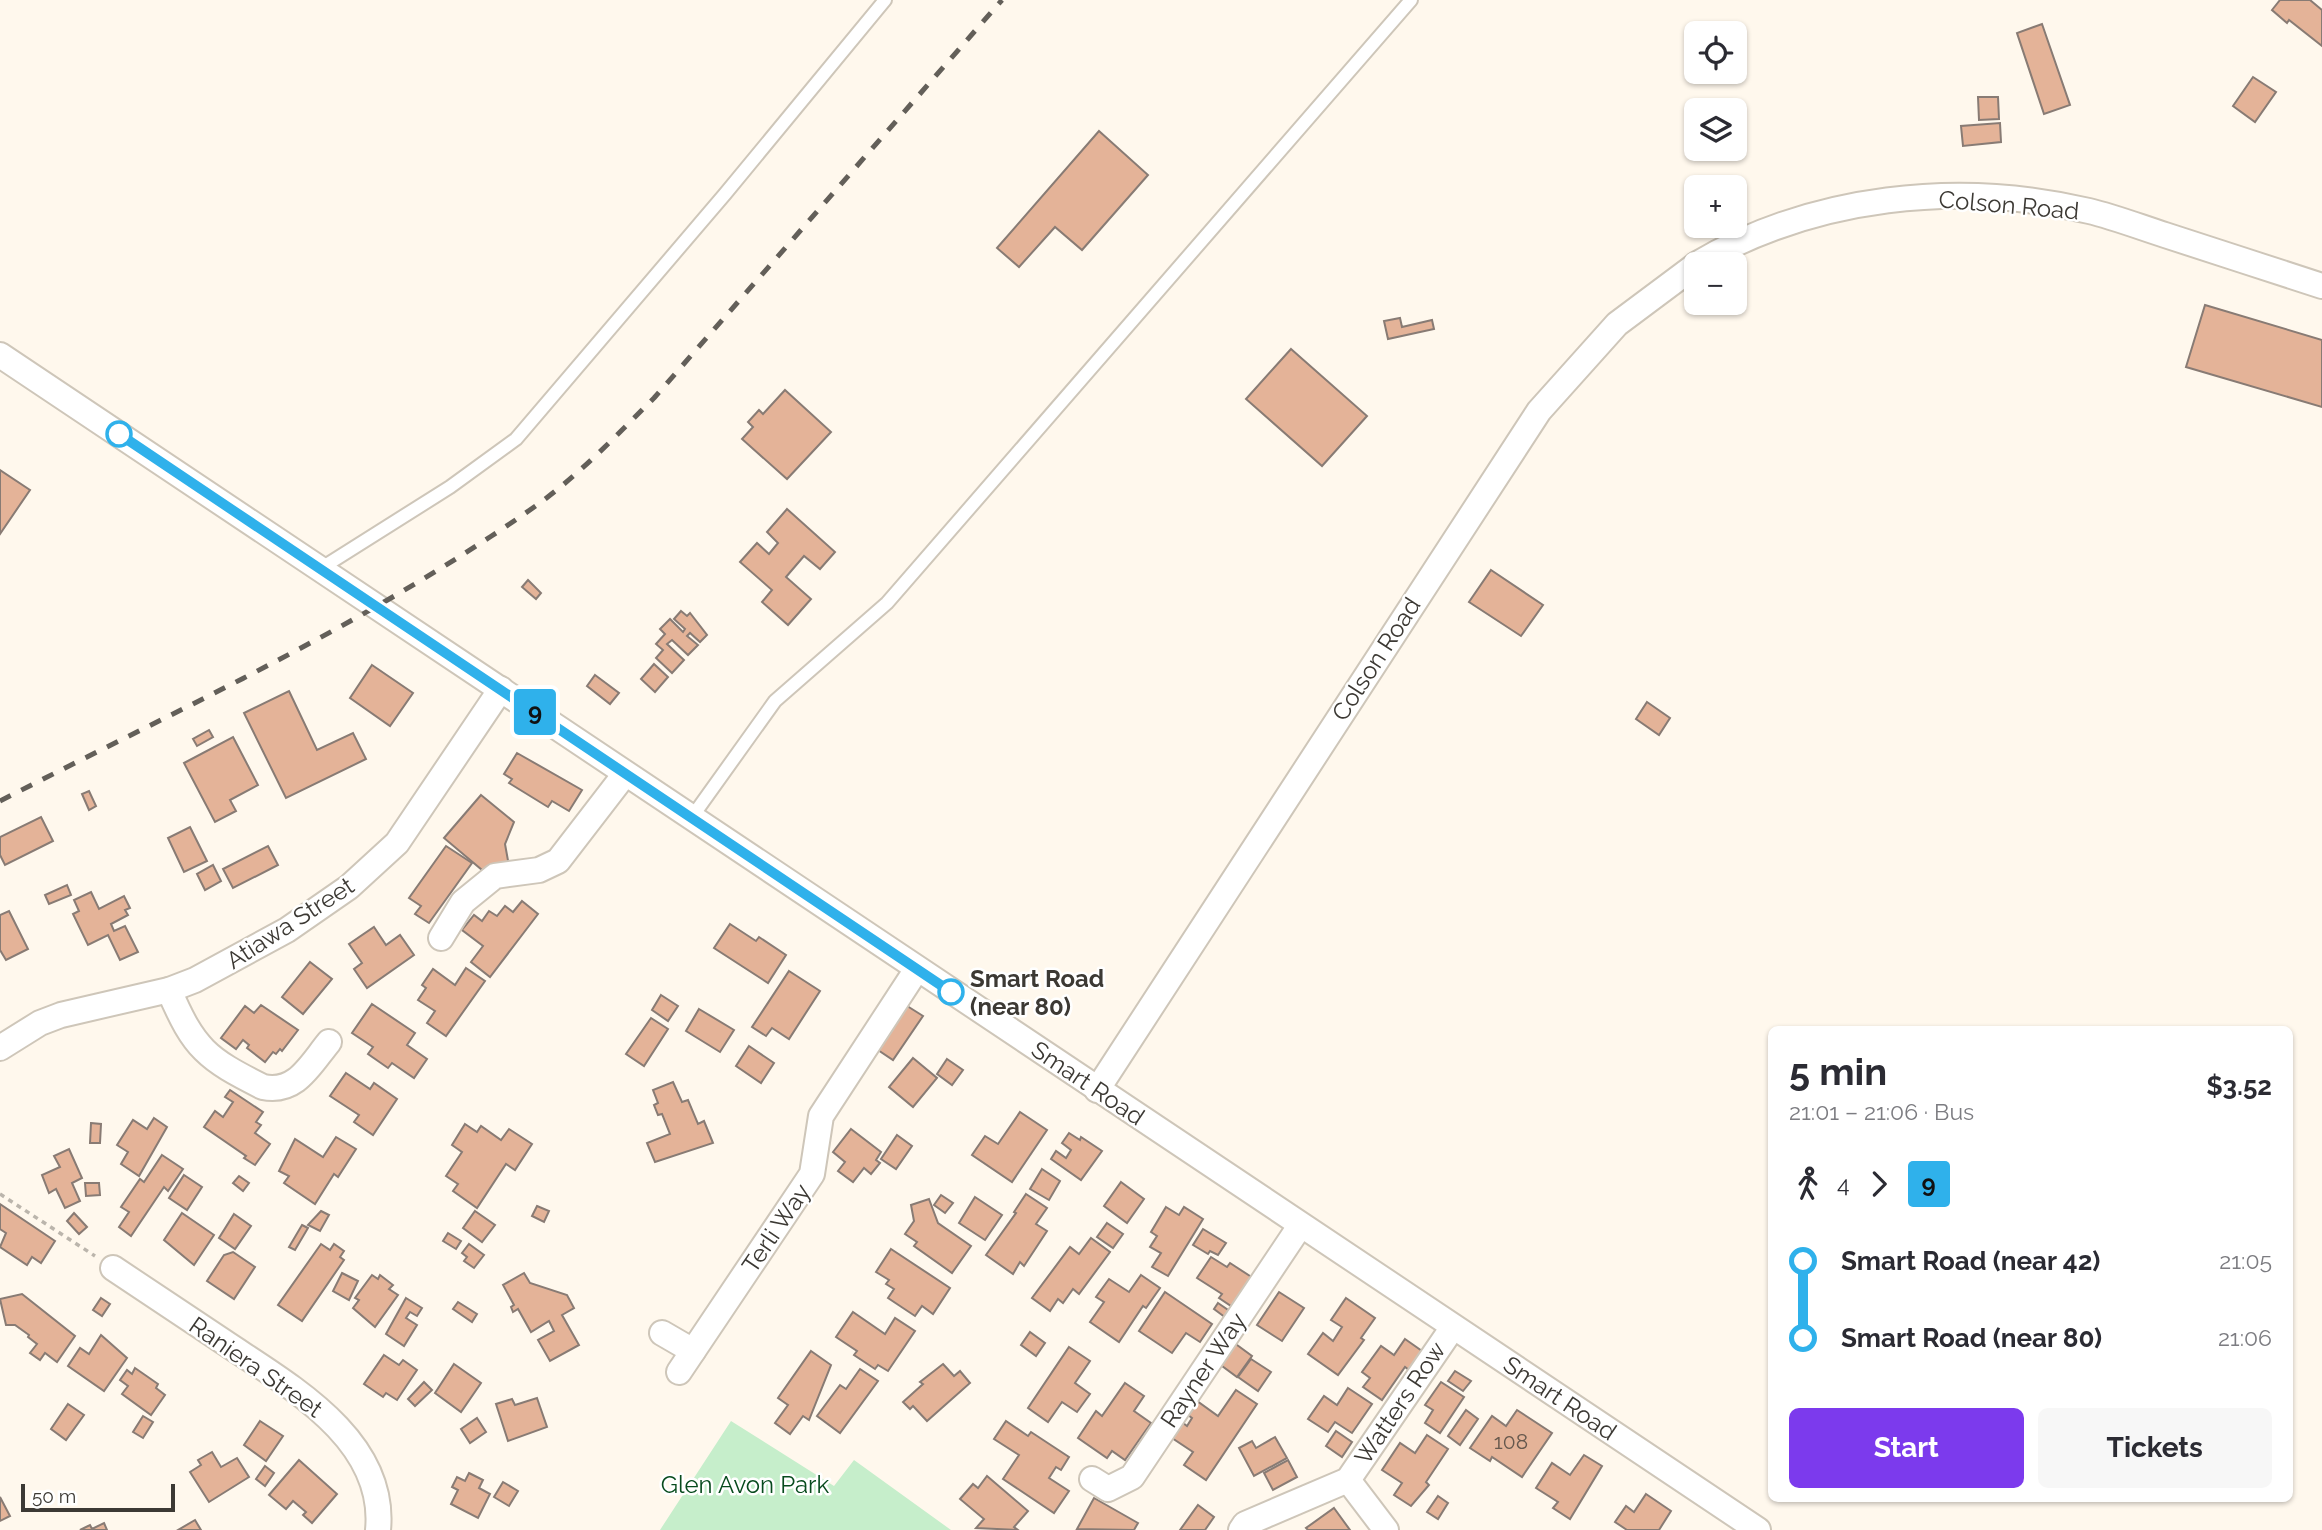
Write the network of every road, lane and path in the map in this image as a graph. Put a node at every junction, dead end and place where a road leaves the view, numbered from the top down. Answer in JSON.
{"nodes":[{"id":1,"x":885,"y":0,"type":"edge"},
{"id":2,"x":1411,"y":0,"type":"edge"},
{"id":3,"x":1721,"y":252,"type":"edge"},
{"id":4,"x":1684,"y":274,"type":"edge"},
{"id":5,"x":2322,"y":286,"type":"edge"},
{"id":6,"x":0,"y":355,"type":"edge"},
{"id":7,"x":320,"y":569,"type":"junction"},
{"id":8,"x":500,"y":689,"type":"junction"},
{"id":9,"x":625,"y":774,"type":"junction"},
{"id":10,"x":692,"y":817,"type":"junction"},
{"id":11,"x":441,"y":938,"type":"dead end"},
{"id":12,"x":917,"y":969,"type":"junction"},
{"id":13,"x":169,"y":990,"type":"junction"},
{"id":14,"x":329,"y":1042,"type":"dead end"},
{"id":15,"x":0,"y":1048,"type":"edge"},
{"id":16,"x":1097,"y":1090,"type":"junction"},
{"id":17,"x":0,"y":1194,"type":"edge"},
{"id":18,"x":1300,"y":1226,"type":"junction"},
{"id":19,"x":113,"y":1268,"type":"joint"},
{"id":20,"x":1453,"y":1327,"type":"junction"},
{"id":21,"x":662,"y":1332,"type":"dead end"},
{"id":22,"x":1092,"y":1479,"type":"dead end"},
{"id":23,"x":1348,"y":1480,"type":"junction"},
{"id":24,"x":378,"y":1530,"type":"edge"},
{"id":25,"x":1241,"y":1530,"type":"edge"},
{"id":26,"x":1386,"y":1530,"type":"edge"},
{"id":27,"x":1758,"y":1530,"type":"edge"}],
"edges":[{"from":1,"to":7,"type":"lane"},
{"from":2,"to":10,"type":"lane"},
{"from":3,"to":5,"type":"street","name":"Colson Road"},
{"from":4,"to":16,"type":"street","name":"Colson Road"},
{"from":6,"to":7,"type":"street","name":"Smart Road"},
{"from":7,"to":8,"type":"street","name":"Smart Road"},
{"from":8,"to":9,"type":"street","name":"Smart Road"},
{"from":8,"to":13,"type":"street","name":"Atiawa Street"},
{"from":9,"to":10,"type":"street","name":"Smart Road"},
{"from":9,"to":11,"type":"street"},
{"from":10,"to":12,"type":"street","name":"Smart Road"},
{"from":12,"to":16,"type":"street","name":"Smart Road"},
{"from":12,"to":21,"type":"street","name":"Terli Way"},
{"from":13,"to":14,"type":"street"},
{"from":13,"to":15,"type":"street","name":"Atiawa Street"},
{"from":16,"to":18,"type":"street","name":"Smart Road"},
{"from":17,"to":19,"type":"path"},
{"from":18,"to":20,"type":"street","name":"Smart Road"},
{"from":18,"to":22,"type":"street","name":"Rayner Way"},
{"from":19,"to":24,"type":"street","name":"Raniera Street"},
{"from":20,"to":23,"type":"street","name":"Watters Row"},
{"from":20,"to":27,"type":"street","name":"Smart Road"},
{"from":23,"to":25,"type":"street","name":"Watters Row"},
{"from":23,"to":26,"type":"street","name":"Watters Row"}]}
